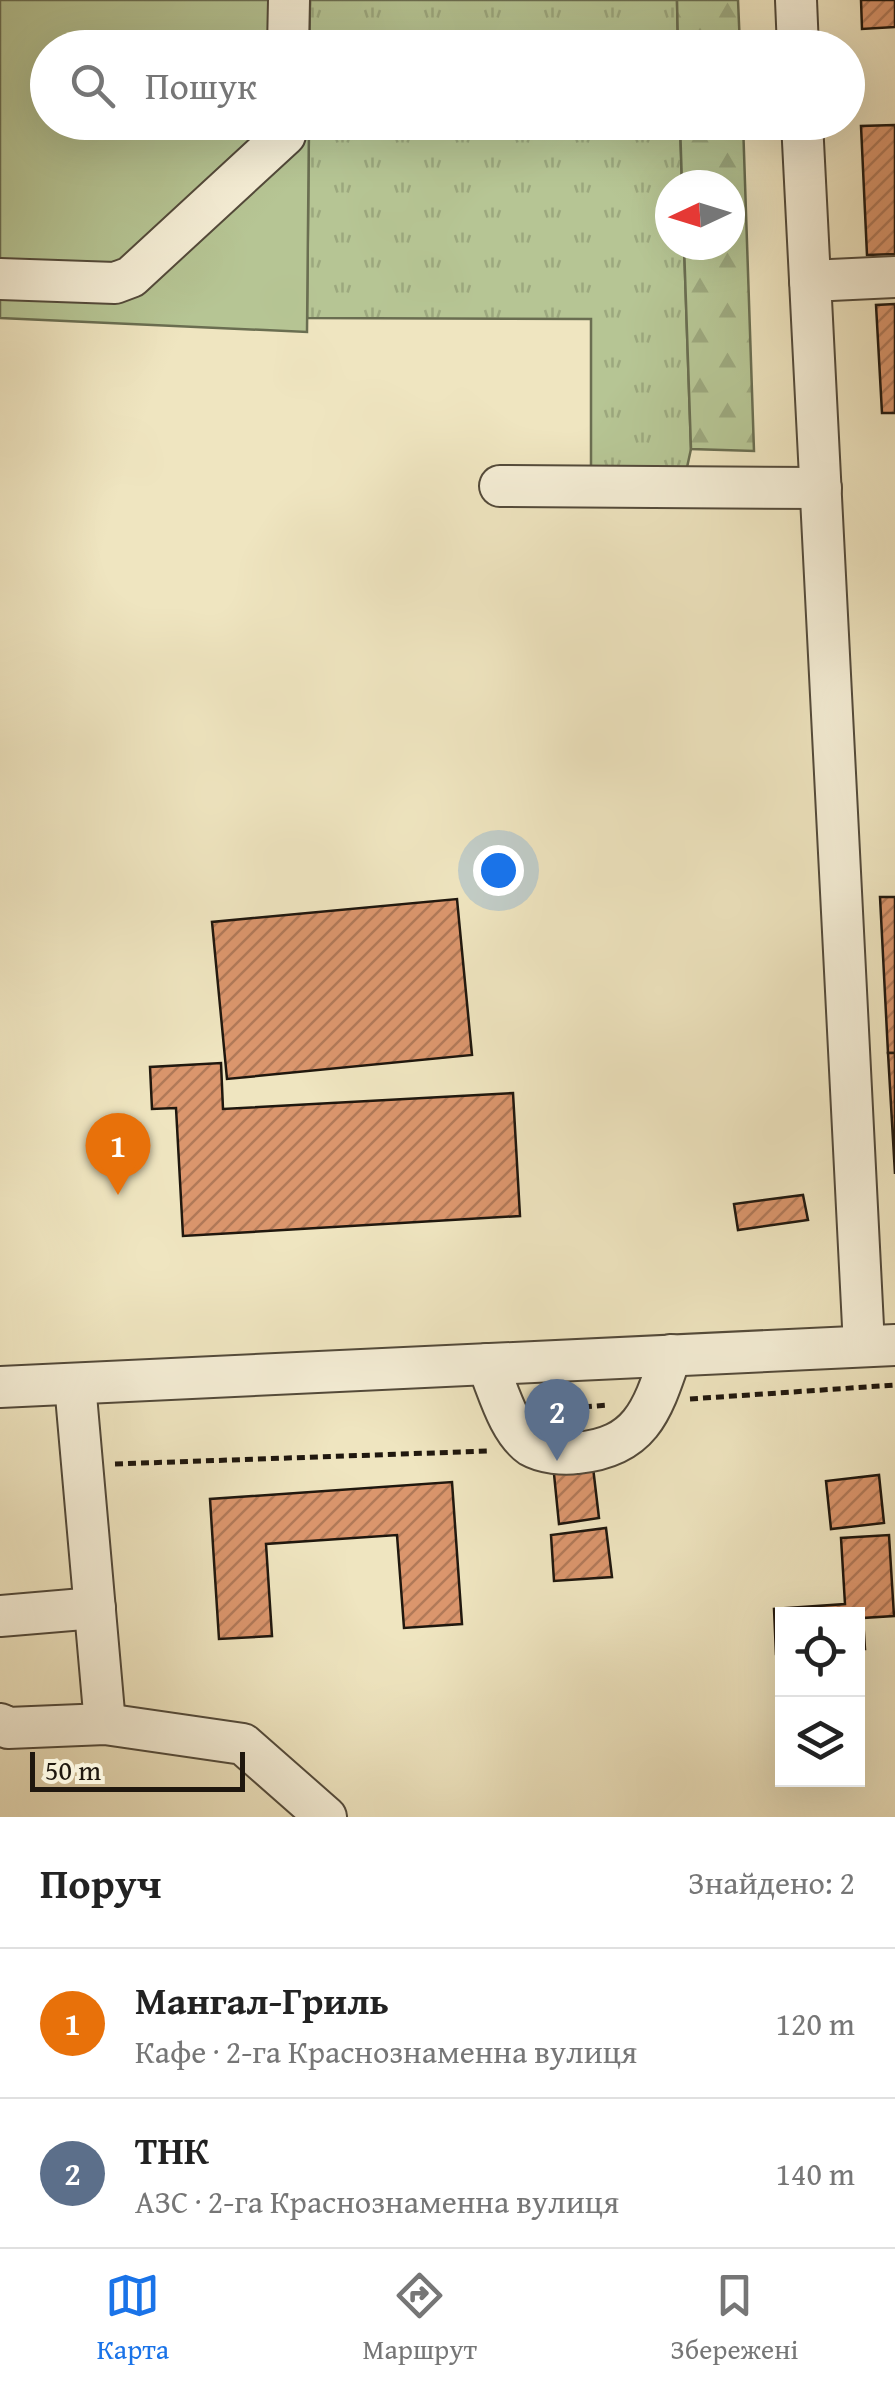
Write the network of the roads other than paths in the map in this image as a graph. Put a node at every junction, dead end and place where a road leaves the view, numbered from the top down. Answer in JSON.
{"nodes":[{"id":1,"x":289,"y":0,"type":"edge"},
{"id":2,"x":796,"y":0,"type":"edge"},
{"id":3,"x":288,"y":30,"type":"edge"},
{"id":4,"x":797,"y":30,"type":"edge"},
{"id":5,"x":281,"y":140,"type":"edge"},
{"id":6,"x":803,"y":140,"type":"edge"},
{"id":7,"x":895,"y":277,"type":"edge"},
{"id":8,"x":0,"y":278,"type":"edge"},
{"id":9,"x":810,"y":282,"type":"junction"},
{"id":10,"x":500,"y":486,"type":"dead end"},
{"id":11,"x":821,"y":488,"type":"junction"},
{"id":12,"x":879,"y":1346,"type":"edge"},
{"id":13,"x":670,"y":1355,"type":"junction"},
{"id":14,"x":488,"y":1364,"type":"junction"},
{"id":15,"x":75,"y":1384,"type":"junction"},
{"id":16,"x":0,"y":1387,"type":"edge"},
{"id":17,"x":94,"y":1608,"type":"junction"},
{"id":18,"x":0,"y":1616,"type":"edge"},
{"id":19,"x":0,"y":1724,"type":"edge"},
{"id":20,"x":105,"y":1724,"type":"junction"},
{"id":21,"x":326,"y":1817,"type":"edge"}],
"edges":[{"from":1,"to":3,"type":"street"},
{"from":2,"to":4,"type":"street"},
{"from":5,"to":8,"type":"street"},
{"from":6,"to":9,"type":"street"},
{"from":7,"to":9,"type":"street"},
{"from":9,"to":11,"type":"street"},
{"from":10,"to":11,"type":"street"},
{"from":11,"to":12,"type":"street"},
{"from":12,"to":13,"type":"street"},
{"from":13,"to":14,"type":"street"},
{"from":13,"to":14,"type":"street"},
{"from":14,"to":15,"type":"street"},
{"from":15,"to":16,"type":"street"},
{"from":15,"to":17,"type":"street"},
{"from":17,"to":18,"type":"street"},
{"from":17,"to":20,"type":"street"},
{"from":19,"to":20,"type":"street"},
{"from":20,"to":21,"type":"street"}]}
